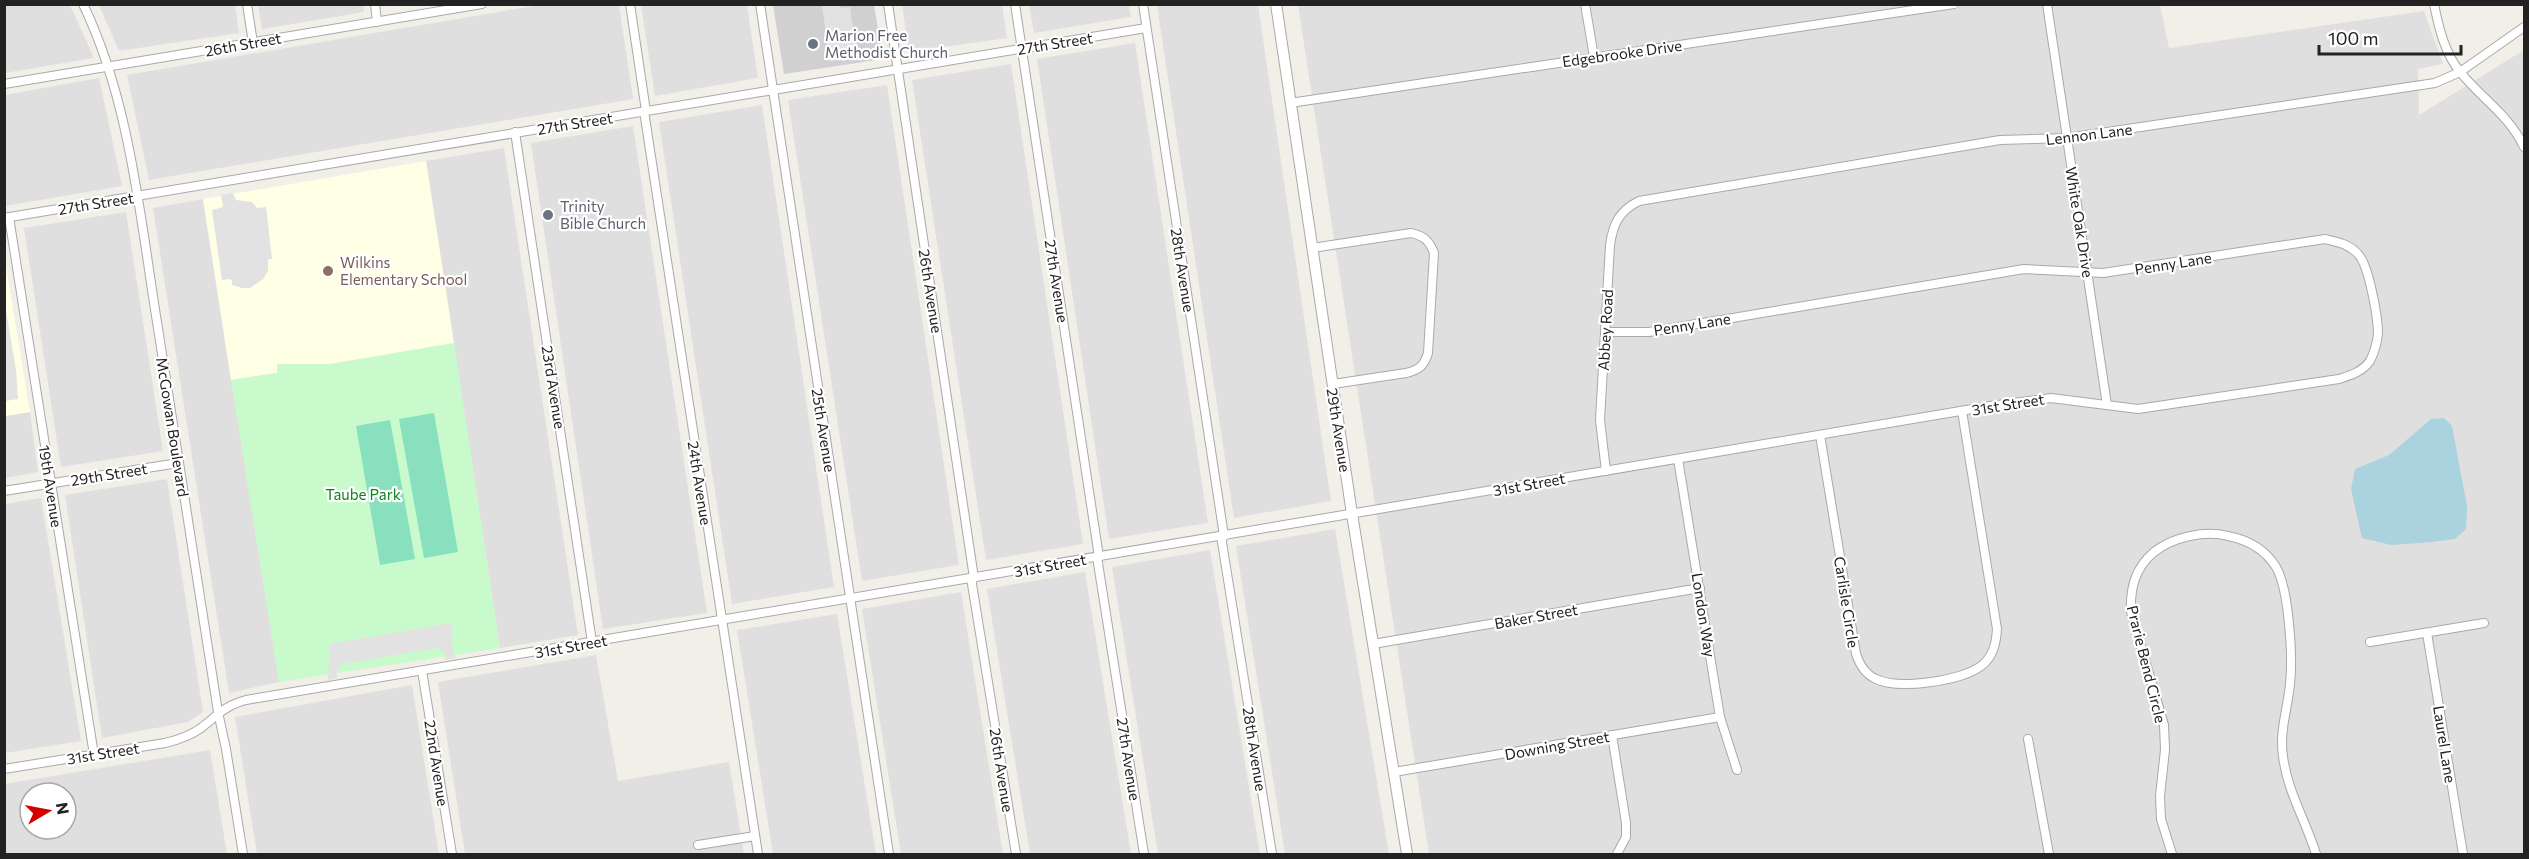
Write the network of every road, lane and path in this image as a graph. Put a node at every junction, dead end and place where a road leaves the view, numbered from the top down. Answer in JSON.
{"nodes":[{"id":1,"x":83,"y":4,"type":"edge"},
{"id":2,"x":247,"y":4,"type":"edge"},
{"id":3,"x":375,"y":4,"type":"edge"},
{"id":4,"x":482,"y":4,"type":"edge"},
{"id":5,"x":630,"y":4,"type":"edge"},
{"id":6,"x":760,"y":4,"type":"edge"},
{"id":7,"x":888,"y":4,"type":"edge"},
{"id":8,"x":1015,"y":4,"type":"edge"},
{"id":9,"x":1143,"y":4,"type":"edge"},
{"id":10,"x":1276,"y":4,"type":"edge"},
{"id":11,"x":1585,"y":4,"type":"edge"},
{"id":12,"x":1954,"y":4,"type":"edge"},
{"id":13,"x":2047,"y":4,"type":"edge"},
{"id":14,"x":2434,"y":4,"type":"edge"},
{"id":15,"x":377,"y":22,"type":"junction"},
{"id":16,"x":2524,"y":27,"type":"edge"},
{"id":17,"x":1146,"y":28,"type":"junction"},
{"id":18,"x":253,"y":43,"type":"junction"},
{"id":19,"x":1022,"y":48,"type":"junction"},
{"id":20,"x":1594,"y":57,"type":"junction"},
{"id":21,"x":109,"y":67,"type":"junction"},
{"id":22,"x":898,"y":69,"type":"junction"},
{"id":23,"x":2460,"y":72,"type":"junction"},
{"id":24,"x":4,"y":84,"type":"edge"},
{"id":25,"x":772,"y":89,"type":"junction"},
{"id":26,"x":1290,"y":103,"type":"junction"},
{"id":27,"x":645,"y":111,"type":"junction"},
{"id":28,"x":515,"y":132,"type":"junction"},
{"id":29,"x":2067,"y":138,"type":"junction"},
{"id":30,"x":2524,"y":147,"type":"edge"},
{"id":31,"x":137,"y":196,"type":"junction"},
{"id":32,"x":1639,"y":201,"type":"joint"},
{"id":33,"x":7,"y":217,"type":"edge"},
{"id":34,"x":1312,"y":248,"type":"junction"},
{"id":35,"x":2087,"y":273,"type":"junction"},
{"id":36,"x":1605,"y":332,"type":"junction"},
{"id":37,"x":1333,"y":384,"type":"junction"},
{"id":38,"x":2107,"y":405,"type":"junction"},
{"id":39,"x":1962,"y":411,"type":"junction"},
{"id":40,"x":1820,"y":435,"type":"junction"},
{"id":41,"x":1678,"y":459,"type":"junction"},
{"id":42,"x":178,"y":463,"type":"junction"},
{"id":43,"x":1606,"y":471,"type":"junction"},
{"id":44,"x":51,"y":484,"type":"junction"},
{"id":45,"x":4,"y":491,"type":"edge"},
{"id":46,"x":1352,"y":514,"type":"junction"},
{"id":47,"x":1222,"y":536,"type":"junction"},
{"id":48,"x":1098,"y":557,"type":"junction"},
{"id":49,"x":973,"y":578,"type":"junction"},
{"id":50,"x":1700,"y":588,"type":"junction"},
{"id":51,"x":850,"y":599,"type":"junction"},
{"id":52,"x":721,"y":620,"type":"junction"},
{"id":53,"x":2484,"y":623,"type":"dead end"},
{"id":54,"x":2427,"y":633,"type":"junction"},
{"id":55,"x":592,"y":642,"type":"junction"},
{"id":56,"x":2370,"y":642,"type":"dead end"},
{"id":57,"x":1372,"y":644,"type":"junction"},
{"id":58,"x":422,"y":671,"type":"junction"},
{"id":59,"x":218,"y":712,"type":"junction"},
{"id":60,"x":1720,"y":717,"type":"junction"},
{"id":61,"x":1612,"y":735,"type":"junction"},
{"id":62,"x":2028,"y":739,"type":"dead end"},
{"id":63,"x":94,"y":755,"type":"junction"},
{"id":64,"x":4,"y":769,"type":"edge"},
{"id":65,"x":1737,"y":770,"type":"dead end"},
{"id":66,"x":1394,"y":772,"type":"junction"},
{"id":67,"x":755,"y":836,"type":"junction"},
{"id":68,"x":698,"y":845,"type":"dead end"},
{"id":69,"x":243,"y":855,"type":"edge"},
{"id":70,"x":452,"y":855,"type":"edge"},
{"id":71,"x":758,"y":855,"type":"edge"},
{"id":72,"x":889,"y":855,"type":"edge"},
{"id":73,"x":1016,"y":855,"type":"edge"},
{"id":74,"x":1144,"y":855,"type":"edge"},
{"id":75,"x":1272,"y":855,"type":"edge"},
{"id":76,"x":1407,"y":855,"type":"edge"},
{"id":77,"x":1617,"y":855,"type":"edge"},
{"id":78,"x":2049,"y":855,"type":"edge"},
{"id":79,"x":2172,"y":855,"type":"edge"},
{"id":80,"x":2316,"y":855,"type":"edge"},
{"id":81,"x":2463,"y":855,"type":"edge"}],
"edges":[{"from":1,"to":21,"type":"street","name":"McGowan Boulevard"},
{"from":2,"to":18,"type":"street"},
{"from":3,"to":15,"type":"street"},
{"from":4,"to":15,"type":"street","name":"26th Street"},
{"from":5,"to":27,"type":"street","name":"24th Avenue"},
{"from":6,"to":25,"type":"street","name":"25th Avenue"},
{"from":7,"to":22,"type":"street","name":"26th Avenue"},
{"from":8,"to":19,"type":"street","name":"27th Avenue"},
{"from":9,"to":17,"type":"street","name":"28th Avenue"},
{"from":10,"to":26,"type":"street","name":"29th Avenue"},
{"from":11,"to":20,"type":"street"},
{"from":12,"to":20,"type":"street","name":"Edgebrooke Drive"},
{"from":13,"to":29,"type":"street","name":"White Oak Drive"},
{"from":14,"to":23,"type":"street"},
{"from":15,"to":18,"type":"street","name":"26th Street"},
{"from":16,"to":23,"type":"street","name":"Lennon Lane"},
{"from":17,"to":19,"type":"street","name":"27th Street"},
{"from":17,"to":47,"type":"street","name":"28th Avenue"},
{"from":18,"to":21,"type":"street","name":"26th Street"},
{"from":19,"to":22,"type":"street","name":"27th Street"},
{"from":19,"to":48,"type":"street","name":"27th Avenue"},
{"from":20,"to":26,"type":"street","name":"Edgebrooke Drive"},
{"from":21,"to":24,"type":"street","name":"26th Street"},
{"from":21,"to":31,"type":"street","name":"McGowan Boulevard"},
{"from":22,"to":25,"type":"street","name":"27th Street"},
{"from":22,"to":49,"type":"street","name":"26th Avenue"},
{"from":23,"to":29,"type":"street","name":"Lennon Lane"},
{"from":23,"to":30,"type":"street"},
{"from":25,"to":27,"type":"street","name":"27th Street"},
{"from":25,"to":51,"type":"street","name":"25th Avenue"},
{"from":26,"to":34,"type":"street","name":"29th Avenue"},
{"from":27,"to":28,"type":"street","name":"27th Street"},
{"from":27,"to":52,"type":"street","name":"24th Avenue"},
{"from":28,"to":31,"type":"street","name":"27th Street"},
{"from":28,"to":55,"type":"street","name":"23rd Avenue"},
{"from":29,"to":32,"type":"street","name":"Lennon Lane"},
{"from":29,"to":35,"type":"street","name":"White Oak Drive"},
{"from":31,"to":33,"type":"street","name":"27th Street"},
{"from":31,"to":42,"type":"street","name":"McGowan Boulevard"},
{"from":32,"to":36,"type":"street","name":"Abbey Road"},
{"from":33,"to":44,"type":"street","name":"19th Avenue"},
{"from":34,"to":37,"type":"street","name":"29th Avenue"},
{"from":34,"to":37,"type":"street"},
{"from":35,"to":36,"type":"street","name":"Penny Lane"},
{"from":35,"to":38,"type":"street","name":"White Oak Drive"},
{"from":35,"to":38,"type":"street","name":"Penny Lane"},
{"from":36,"to":43,"type":"street","name":"Abbey Road"},
{"from":37,"to":46,"type":"street","name":"29th Avenue"},
{"from":38,"to":39,"type":"street","name":"31st Street"},
{"from":39,"to":40,"type":"street","name":"31st Street"},
{"from":39,"to":40,"type":"street","name":"Carlisle Circle"},
{"from":40,"to":41,"type":"street","name":"31st Street"},
{"from":41,"to":43,"type":"street","name":"31st Street"},
{"from":41,"to":50,"type":"street","name":"London Way"},
{"from":42,"to":44,"type":"street","name":"29th Street"},
{"from":42,"to":59,"type":"street","name":"McGowan Boulevard"},
{"from":43,"to":46,"type":"street","name":"31st Street"},
{"from":44,"to":45,"type":"street","name":"29th Street"},
{"from":44,"to":63,"type":"street","name":"19th Avenue"},
{"from":46,"to":47,"type":"street","name":"31st Street"},
{"from":46,"to":57,"type":"street","name":"29th Avenue"},
{"from":47,"to":48,"type":"street","name":"31st Street"},
{"from":47,"to":75,"type":"street","name":"28th Avenue"},
{"from":48,"to":49,"type":"street","name":"31st Street"},
{"from":48,"to":74,"type":"street","name":"27th Avenue"},
{"from":49,"to":51,"type":"street","name":"31st Street"},
{"from":49,"to":73,"type":"street","name":"26th Avenue"},
{"from":50,"to":57,"type":"street","name":"Baker Street"},
{"from":50,"to":60,"type":"street","name":"London Way"},
{"from":51,"to":52,"type":"street","name":"31st Street"},
{"from":51,"to":72,"type":"street","name":"25th Avenue"},
{"from":52,"to":55,"type":"street","name":"31st Street"},
{"from":52,"to":67,"type":"street","name":"24th Avenue"},
{"from":53,"to":54,"type":"street"},
{"from":54,"to":56,"type":"street"},
{"from":54,"to":81,"type":"street","name":"Laurel Lane"},
{"from":55,"to":58,"type":"street","name":"31st Street"},
{"from":57,"to":66,"type":"street","name":"29th Avenue"},
{"from":58,"to":59,"type":"street","name":"31st Street"},
{"from":58,"to":70,"type":"street","name":"22nd Avenue"},
{"from":59,"to":63,"type":"street","name":"31st Street"},
{"from":59,"to":69,"type":"street","name":"McGowan Boulevard"},
{"from":60,"to":61,"type":"street","name":"Downing Street"},
{"from":60,"to":65,"type":"street","name":"London Way"},
{"from":61,"to":66,"type":"street","name":"Downing Street"},
{"from":61,"to":77,"type":"street"},
{"from":62,"to":78,"type":"street"},
{"from":63,"to":64,"type":"street","name":"31st Street"},
{"from":66,"to":76,"type":"street","name":"29th Avenue"},
{"from":67,"to":68,"type":"street"},
{"from":67,"to":71,"type":"street","name":"24th Avenue"},
{"from":79,"to":80,"type":"street","name":"Prarie Bend Circle"}]}
